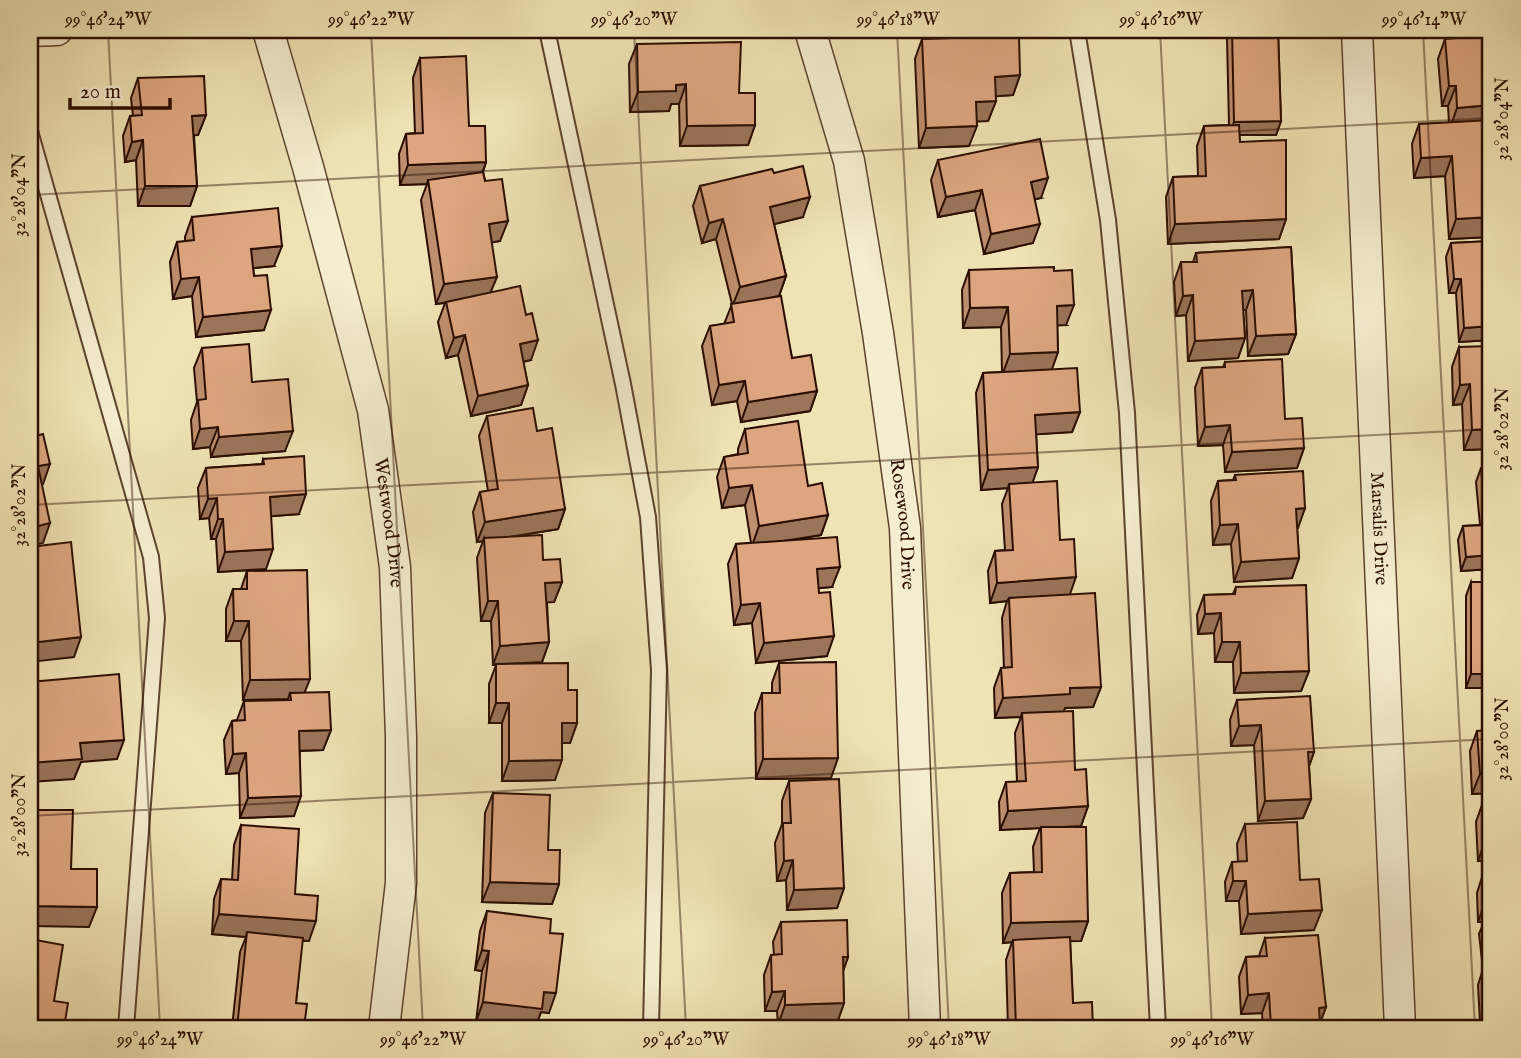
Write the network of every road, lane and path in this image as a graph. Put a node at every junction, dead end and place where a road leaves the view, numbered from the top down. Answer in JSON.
{"nodes":[{"id":1,"x":57,"y":30,"type":"edge"},
{"id":2,"x":268,"y":30,"type":"edge"},
{"id":3,"x":547,"y":30,"type":"edge"},
{"id":4,"x":810,"y":30,"type":"edge"},
{"id":5,"x":1077,"y":30,"type":"edge"},
{"id":6,"x":1357,"y":30,"type":"edge"},
{"id":7,"x":30,"y":31,"type":"edge"},
{"id":8,"x":30,"y":131,"type":"edge"},
{"id":9,"x":126,"y":1028,"type":"edge"},
{"id":10,"x":384,"y":1028,"type":"edge"},
{"id":11,"x":650,"y":1028,"type":"edge"},
{"id":12,"x":925,"y":1028,"type":"edge"},
{"id":13,"x":1158,"y":1028,"type":"edge"},
{"id":14,"x":1400,"y":1028,"type":"edge"}],
"edges":[{"from":1,"to":7,"type":"street"},
{"from":2,"to":10,"type":"street","name":"Westwood Drive"},
{"from":3,"to":11,"type":"lane"},
{"from":4,"to":12,"type":"street","name":"Rosewood Drive"},
{"from":5,"to":13,"type":"lane"},
{"from":6,"to":14,"type":"street","name":"Marsalis Drive"},
{"from":8,"to":9,"type":"lane"}]}
